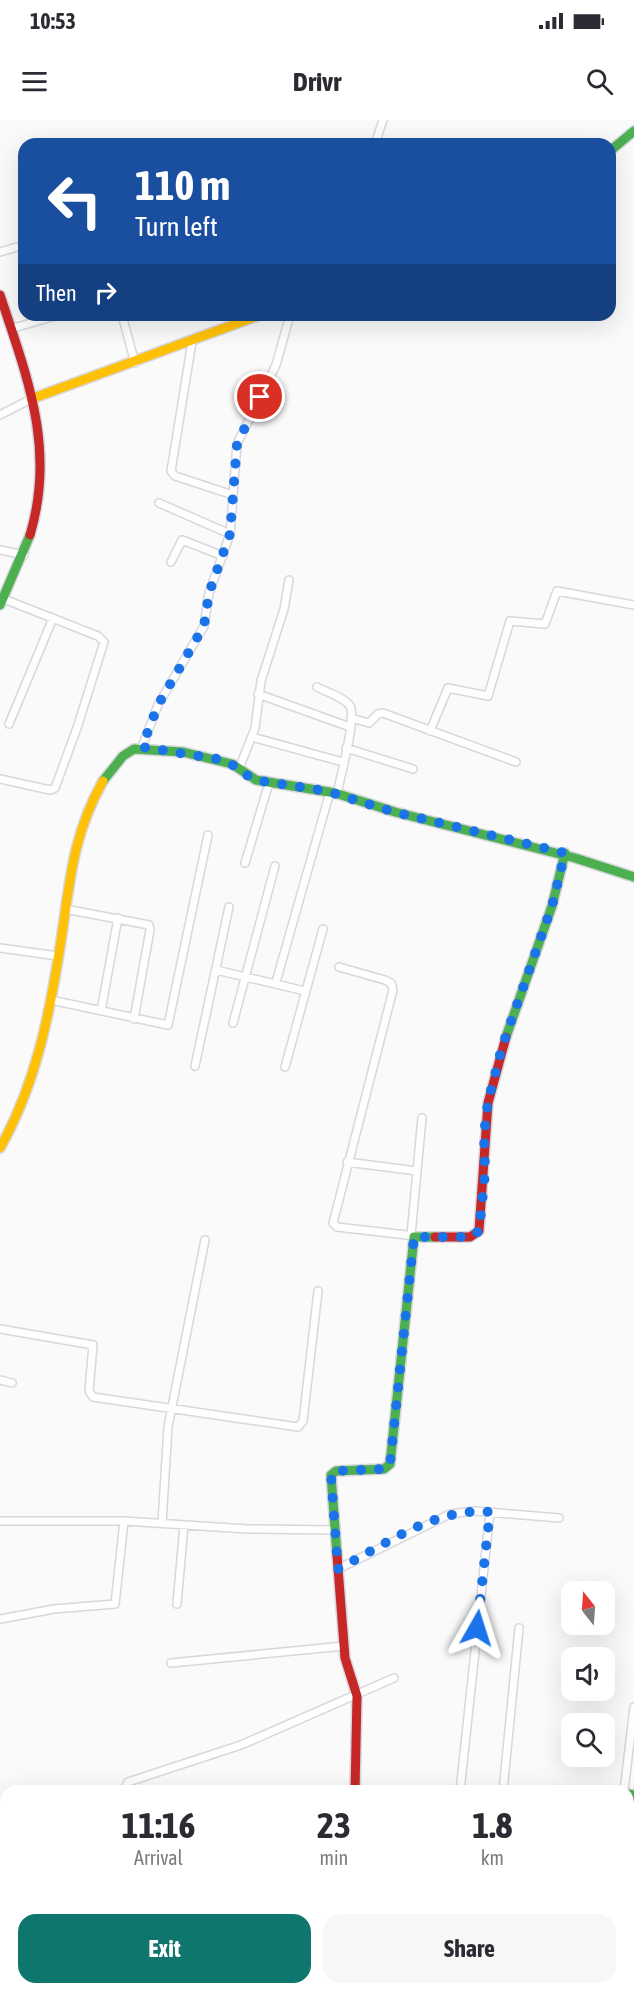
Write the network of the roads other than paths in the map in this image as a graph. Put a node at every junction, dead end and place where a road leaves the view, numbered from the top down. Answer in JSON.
{"nodes":[{"id":1,"x":383,"y":120,"type":"edge"},
{"id":2,"x":634,"y":131,"type":"edge"},
{"id":3,"x":377,"y":138,"type":"edge"},
{"id":4,"x":616,"y":146,"type":"edge"},
{"id":5,"x":18,"y":247,"type":"edge"},
{"id":6,"x":0,"y":252,"type":"edge"},
{"id":7,"x":0,"y":295,"type":"edge"},
{"id":8,"x":36,"y":321,"type":"edge"},
{"id":9,"x":124,"y":321,"type":"edge"},
{"id":10,"x":245,"y":321,"type":"edge"},
{"id":11,"x":288,"y":321,"type":"edge"},
{"id":12,"x":10,"y":328,"type":"junction"},
{"id":13,"x":192,"y":342,"type":"junction"},
{"id":14,"x":135,"y":363,"type":"junction"},
{"id":15,"x":31,"y":399,"type":"junction"},
{"id":16,"x":0,"y":415,"type":"edge"},
{"id":17,"x":233,"y":495,"type":"junction"},
{"id":18,"x":159,"y":503,"type":"dead end"},
{"id":19,"x":230,"y":534,"type":"junction"},
{"id":20,"x":0,"y":550,"type":"edge"},
{"id":21,"x":24,"y":555,"type":"junction"},
{"id":22,"x":223,"y":556,"type":"junction"},
{"id":23,"x":171,"y":562,"type":"dead end"},
{"id":24,"x":289,"y":580,"type":"dead end"},
{"id":25,"x":1,"y":601,"type":"edge"},
{"id":26,"x":634,"y":605,"type":"edge"},
{"id":27,"x":53,"y":618,"type":"junction"},
{"id":28,"x":317,"y":687,"type":"dead end"},
{"id":29,"x":258,"y":694,"type":"junction"},
{"id":30,"x":351,"y":717,"type":"junction"},
{"id":31,"x":9,"y":724,"type":"dead end"},
{"id":32,"x":350,"y":727,"type":"junction"},
{"id":33,"x":430,"y":731,"type":"junction"},
{"id":34,"x":252,"y":737,"type":"junction"},
{"id":35,"x":142,"y":747,"type":"junction"},
{"id":36,"x":346,"y":748,"type":"junction"},
{"id":37,"x":343,"y":762,"type":"junction"},
{"id":38,"x":516,"y":762,"type":"dead end"},
{"id":39,"x":239,"y":769,"type":"junction"},
{"id":40,"x":413,"y":769,"type":"dead end"},
{"id":41,"x":0,"y":779,"type":"edge"},
{"id":42,"x":269,"y":783,"type":"junction"},
{"id":43,"x":333,"y":793,"type":"junction"},
{"id":44,"x":208,"y":835,"type":"dead end"},
{"id":45,"x":565,"y":853,"type":"junction"},
{"id":46,"x":245,"y":863,"type":"dead end"},
{"id":47,"x":275,"y":866,"type":"dead end"},
{"id":48,"x":634,"y":877,"type":"edge"},
{"id":49,"x":229,"y":907,"type":"dead end"},
{"id":50,"x":65,"y":909,"type":"junction"},
{"id":51,"x":118,"y":918,"type":"junction"},
{"id":52,"x":323,"y":929,"type":"dead end"},
{"id":53,"x":0,"y":948,"type":"edge"},
{"id":54,"x":58,"y":956,"type":"junction"},
{"id":55,"x":339,"y":967,"type":"dead end"},
{"id":56,"x":216,"y":970,"type":"junction"},
{"id":57,"x":246,"y":976,"type":"junction"},
{"id":58,"x":276,"y":982,"type":"junction"},
{"id":59,"x":304,"y":991,"type":"junction"},
{"id":60,"x":51,"y":1000,"type":"junction"},
{"id":61,"x":101,"y":1011,"type":"junction"},
{"id":62,"x":134,"y":1019,"type":"junction"},
{"id":63,"x":233,"y":1023,"type":"dead end"},
{"id":64,"x":195,"y":1066,"type":"dead end"},
{"id":65,"x":285,"y":1067,"type":"dead end"},
{"id":66,"x":422,"y":1118,"type":"dead end"},
{"id":67,"x":0,"y":1148,"type":"edge"},
{"id":68,"x":347,"y":1162,"type":"junction"},
{"id":69,"x":417,"y":1171,"type":"junction"},
{"id":70,"x":413,"y":1235,"type":"junction"},
{"id":71,"x":205,"y":1240,"type":"dead end"},
{"id":72,"x":318,"y":1291,"type":"dead end"},
{"id":73,"x":0,"y":1329,"type":"edge"},
{"id":74,"x":0,"y":1380,"type":"edge"},
{"id":75,"x":12,"y":1383,"type":"dead end"},
{"id":76,"x":171,"y":1409,"type":"junction"},
{"id":77,"x":490,"y":1512,"type":"junction"},
{"id":78,"x":559,"y":1518,"type":"dead end"},
{"id":79,"x":0,"y":1521,"type":"edge"},
{"id":80,"x":124,"y":1521,"type":"junction"},
{"id":81,"x":162,"y":1523,"type":"junction"},
{"id":82,"x":184,"y":1525,"type":"junction"},
{"id":83,"x":335,"y":1530,"type":"junction"},
{"id":84,"x":338,"y":1569,"type":"junction"},
{"id":85,"x":177,"y":1604,"type":"dead end"},
{"id":86,"x":0,"y":1619,"type":"edge"},
{"id":87,"x":519,"y":1628,"type":"dead end"},
{"id":88,"x":344,"y":1646,"type":"junction"},
{"id":89,"x":171,"y":1663,"type":"dead end"},
{"id":90,"x":394,"y":1678,"type":"dead end"},
{"id":91,"x":357,"y":1696,"type":"junction"},
{"id":92,"x":634,"y":1707,"type":"edge"},
{"id":93,"x":127,"y":1785,"type":"edge"},
{"id":94,"x":355,"y":1785,"type":"edge"},
{"id":95,"x":461,"y":1785,"type":"edge"},
{"id":96,"x":504,"y":1785,"type":"edge"},
{"id":97,"x":625,"y":1785,"type":"edge"}],
"edges":[{"from":1,"to":3,"type":"street"},
{"from":2,"to":4,"type":"main road"},
{"from":5,"to":6,"type":"street"},
{"from":7,"to":12,"type":"main road"},
{"from":8,"to":12,"type":"street"},
{"from":9,"to":14,"type":"street"},
{"from":10,"to":13,"type":"main road"},
{"from":11,"to":17,"type":"street"},
{"from":12,"to":15,"type":"main road"},
{"from":13,"to":14,"type":"main road"},
{"from":13,"to":17,"type":"street"},
{"from":14,"to":15,"type":"main road"},
{"from":15,"to":16,"type":"street"},
{"from":15,"to":21,"type":"main road"},
{"from":17,"to":19,"type":"street"},
{"from":18,"to":19,"type":"street"},
{"from":19,"to":22,"type":"street"},
{"from":20,"to":21,"type":"street"},
{"from":21,"to":25,"type":"main road"},
{"from":22,"to":23,"type":"street"},
{"from":22,"to":35,"type":"street"},
{"from":24,"to":29,"type":"street"},
{"from":25,"to":27,"type":"street"},
{"from":26,"to":33,"type":"street"},
{"from":27,"to":31,"type":"street"},
{"from":27,"to":41,"type":"street"},
{"from":28,"to":30,"type":"street"},
{"from":29,"to":32,"type":"street"},
{"from":29,"to":34,"type":"street"},
{"from":30,"to":32,"type":"street"},
{"from":30,"to":33,"type":"street"},
{"from":32,"to":36,"type":"street"},
{"from":33,"to":38,"type":"street"},
{"from":34,"to":37,"type":"street"},
{"from":34,"to":39,"type":"street"},
{"from":35,"to":39,"type":"main road"},
{"from":35,"to":50,"type":"main road"},
{"from":36,"to":37,"type":"street"},
{"from":36,"to":40,"type":"street"},
{"from":37,"to":43,"type":"street"},
{"from":39,"to":42,"type":"main road"},
{"from":42,"to":43,"type":"main road"},
{"from":42,"to":46,"type":"street"},
{"from":43,"to":45,"type":"main road"},
{"from":43,"to":58,"type":"street"},
{"from":44,"to":62,"type":"street"},
{"from":45,"to":48,"type":"main road"},
{"from":45,"to":70,"type":"main road"},
{"from":47,"to":57,"type":"street"},
{"from":49,"to":56,"type":"street"},
{"from":50,"to":51,"type":"street"},
{"from":50,"to":54,"type":"main road"},
{"from":51,"to":61,"type":"street"},
{"from":51,"to":62,"type":"street"},
{"from":52,"to":59,"type":"street"},
{"from":53,"to":54,"type":"street"},
{"from":54,"to":60,"type":"main road"},
{"from":55,"to":68,"type":"street"},
{"from":56,"to":57,"type":"street"},
{"from":56,"to":64,"type":"street"},
{"from":57,"to":58,"type":"street"},
{"from":57,"to":63,"type":"street"},
{"from":58,"to":59,"type":"street"},
{"from":59,"to":65,"type":"street"},
{"from":60,"to":61,"type":"street"},
{"from":60,"to":67,"type":"main road"},
{"from":61,"to":62,"type":"street"},
{"from":66,"to":69,"type":"street"},
{"from":68,"to":69,"type":"street"},
{"from":68,"to":70,"type":"street"},
{"from":69,"to":70,"type":"street"},
{"from":70,"to":83,"type":"main road"},
{"from":71,"to":76,"type":"street"},
{"from":72,"to":76,"type":"street"},
{"from":73,"to":76,"type":"street"},
{"from":74,"to":75,"type":"street"},
{"from":76,"to":81,"type":"street"},
{"from":77,"to":78,"type":"street"},
{"from":77,"to":84,"type":"street"},
{"from":77,"to":95,"type":"street"},
{"from":79,"to":80,"type":"street"},
{"from":80,"to":81,"type":"street"},
{"from":80,"to":86,"type":"street"},
{"from":81,"to":82,"type":"street"},
{"from":82,"to":83,"type":"street"},
{"from":82,"to":85,"type":"street"},
{"from":83,"to":84,"type":"main road"},
{"from":84,"to":88,"type":"main road"},
{"from":87,"to":96,"type":"street"},
{"from":88,"to":89,"type":"street"},
{"from":88,"to":91,"type":"main road"},
{"from":90,"to":91,"type":"street"},
{"from":91,"to":93,"type":"street"},
{"from":91,"to":94,"type":"main road"},
{"from":92,"to":97,"type":"street"}]}
